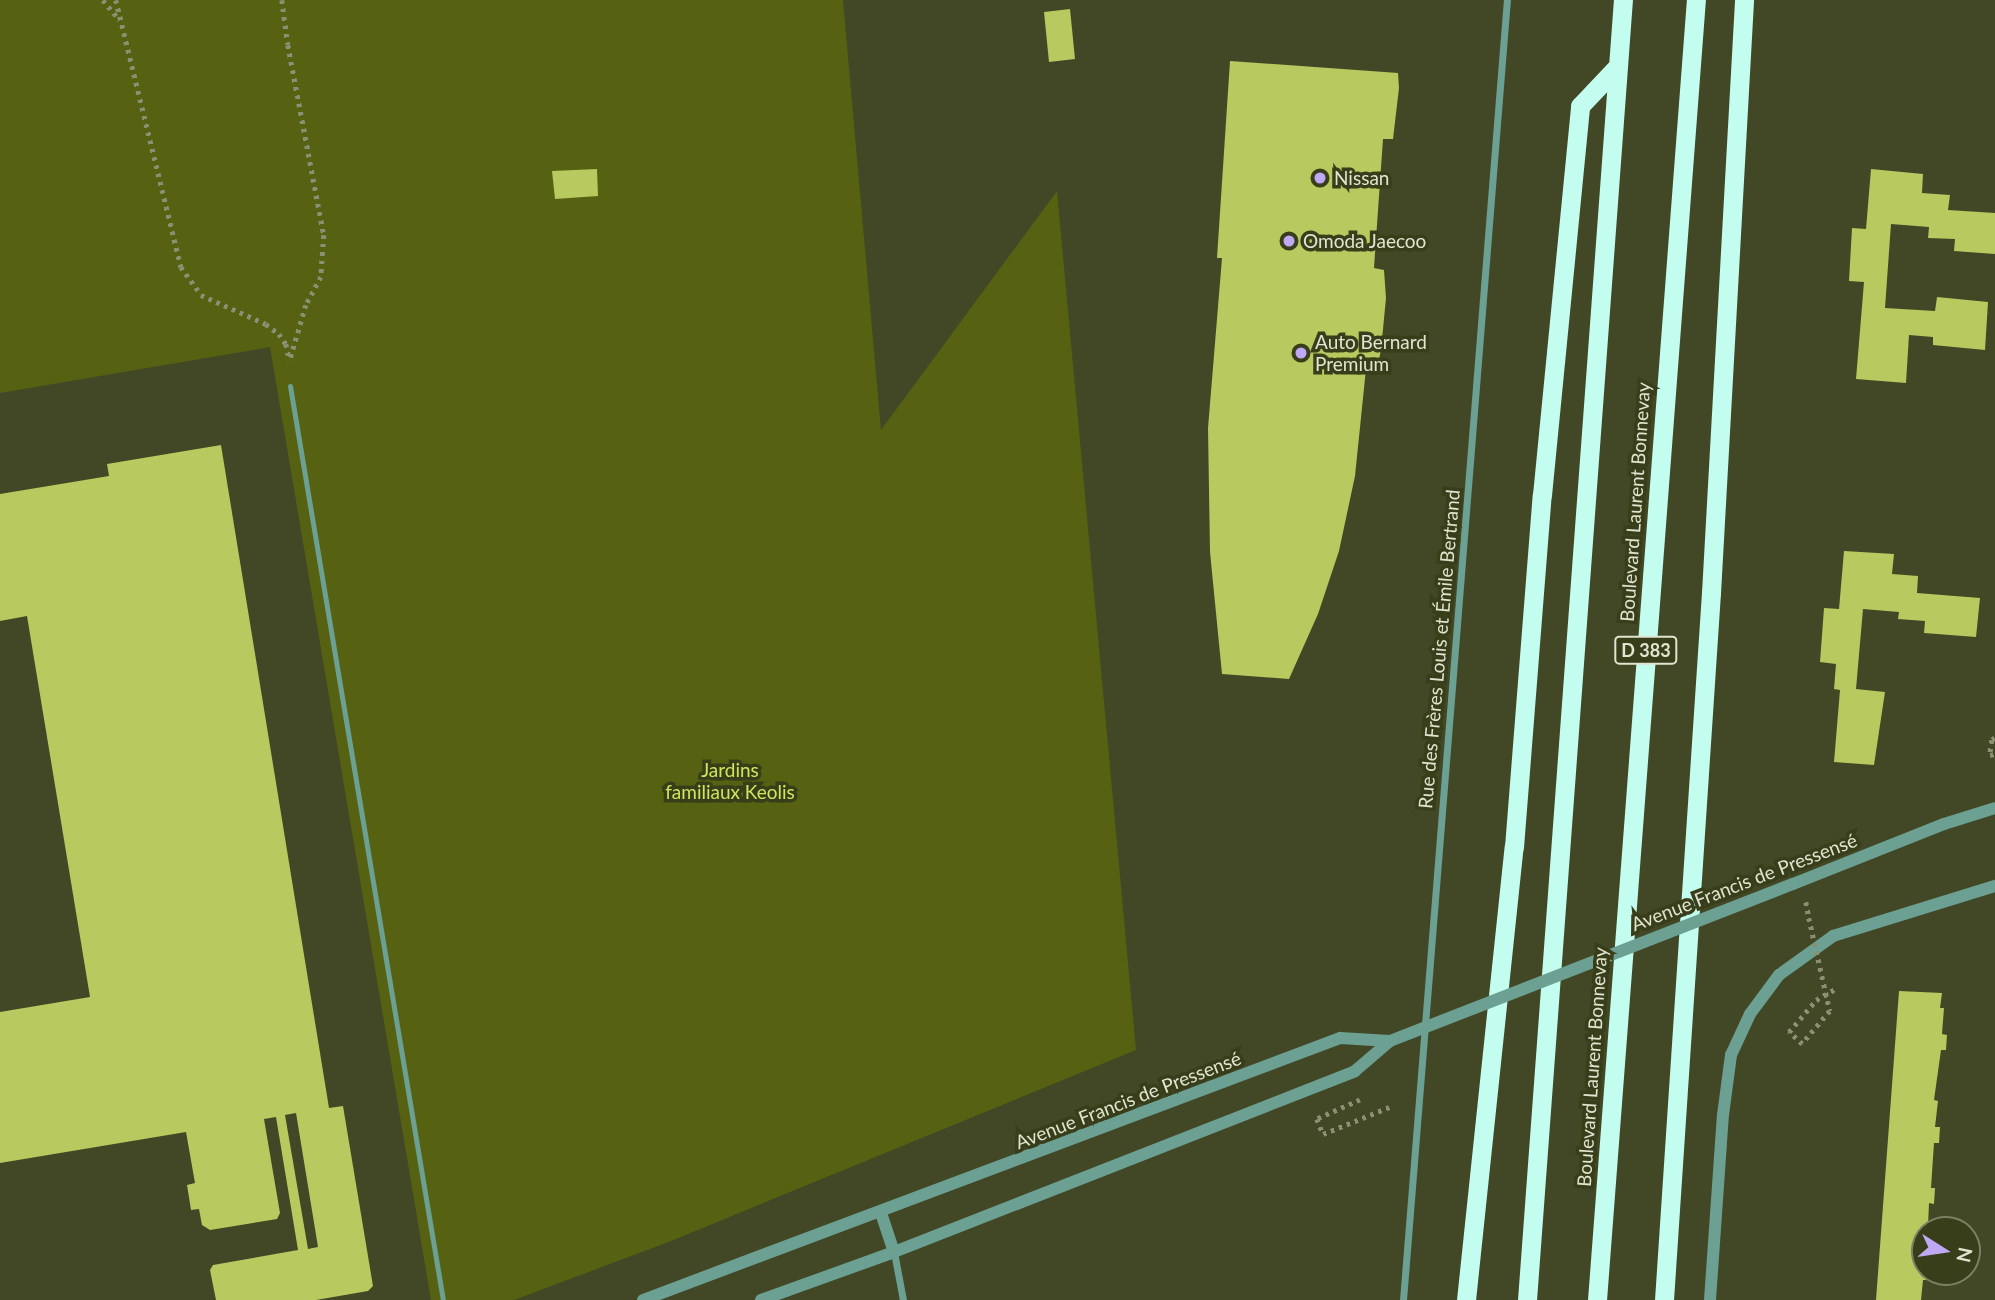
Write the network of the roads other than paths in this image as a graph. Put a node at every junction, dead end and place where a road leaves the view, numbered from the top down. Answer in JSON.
{"nodes":[{"id":1,"x":1507,"y":0,"type":"edge"},
{"id":2,"x":1623,"y":0,"type":"edge"},
{"id":3,"x":1696,"y":0,"type":"edge"},
{"id":4,"x":1744,"y":0,"type":"edge"},
{"id":5,"x":1618,"y":66,"type":"junction"},
{"id":6,"x":290,"y":386,"type":"road end"},
{"id":7,"x":1995,"y":808,"type":"edge"},
{"id":8,"x":1995,"y":886,"type":"edge"},
{"id":9,"x":1390,"y":1041,"type":"junction"},
{"id":10,"x":881,"y":1213,"type":"junction"},
{"id":11,"x":894,"y":1252,"type":"junction"},
{"id":12,"x":443,"y":1300,"type":"edge"},
{"id":13,"x":643,"y":1300,"type":"edge"},
{"id":14,"x":761,"y":1300,"type":"edge"},
{"id":15,"x":904,"y":1300,"type":"edge"},
{"id":16,"x":1403,"y":1300,"type":"edge"},
{"id":17,"x":1466,"y":1300,"type":"edge"},
{"id":18,"x":1527,"y":1300,"type":"edge"},
{"id":19,"x":1597,"y":1300,"type":"edge"},
{"id":20,"x":1664,"y":1300,"type":"edge"},
{"id":21,"x":1710,"y":1300,"type":"edge"}],
"edges":[{"from":1,"to":16,"type":"street","name":"Rue des Frères Louis et Émile Bertrand"},
{"from":2,"to":5,"type":"highway"},
{"from":3,"to":19,"type":"highway","name":"Boulevard Laurent Bonnevay","number":"D 383"},
{"from":4,"to":20,"type":"highway"},
{"from":5,"to":17,"type":"highway"},
{"from":5,"to":18,"type":"highway"},
{"from":6,"to":12,"type":"lane"},
{"from":7,"to":9,"type":"street","name":"Avenue Francis de Pressensé","bridge":true},
{"from":8,"to":21,"type":"street"},
{"from":9,"to":10,"type":"street","name":"Avenue Francis de Pressensé"},
{"from":9,"to":11,"type":"street","name":"Avenue Francis de Pressensé"},
{"from":10,"to":11,"type":"street"},
{"from":10,"to":13,"type":"street","name":"Avenue Francis de Pressensé"},
{"from":11,"to":14,"type":"street","name":"Avenue Francis de Pressensé"},
{"from":11,"to":15,"type":"street"}]}
